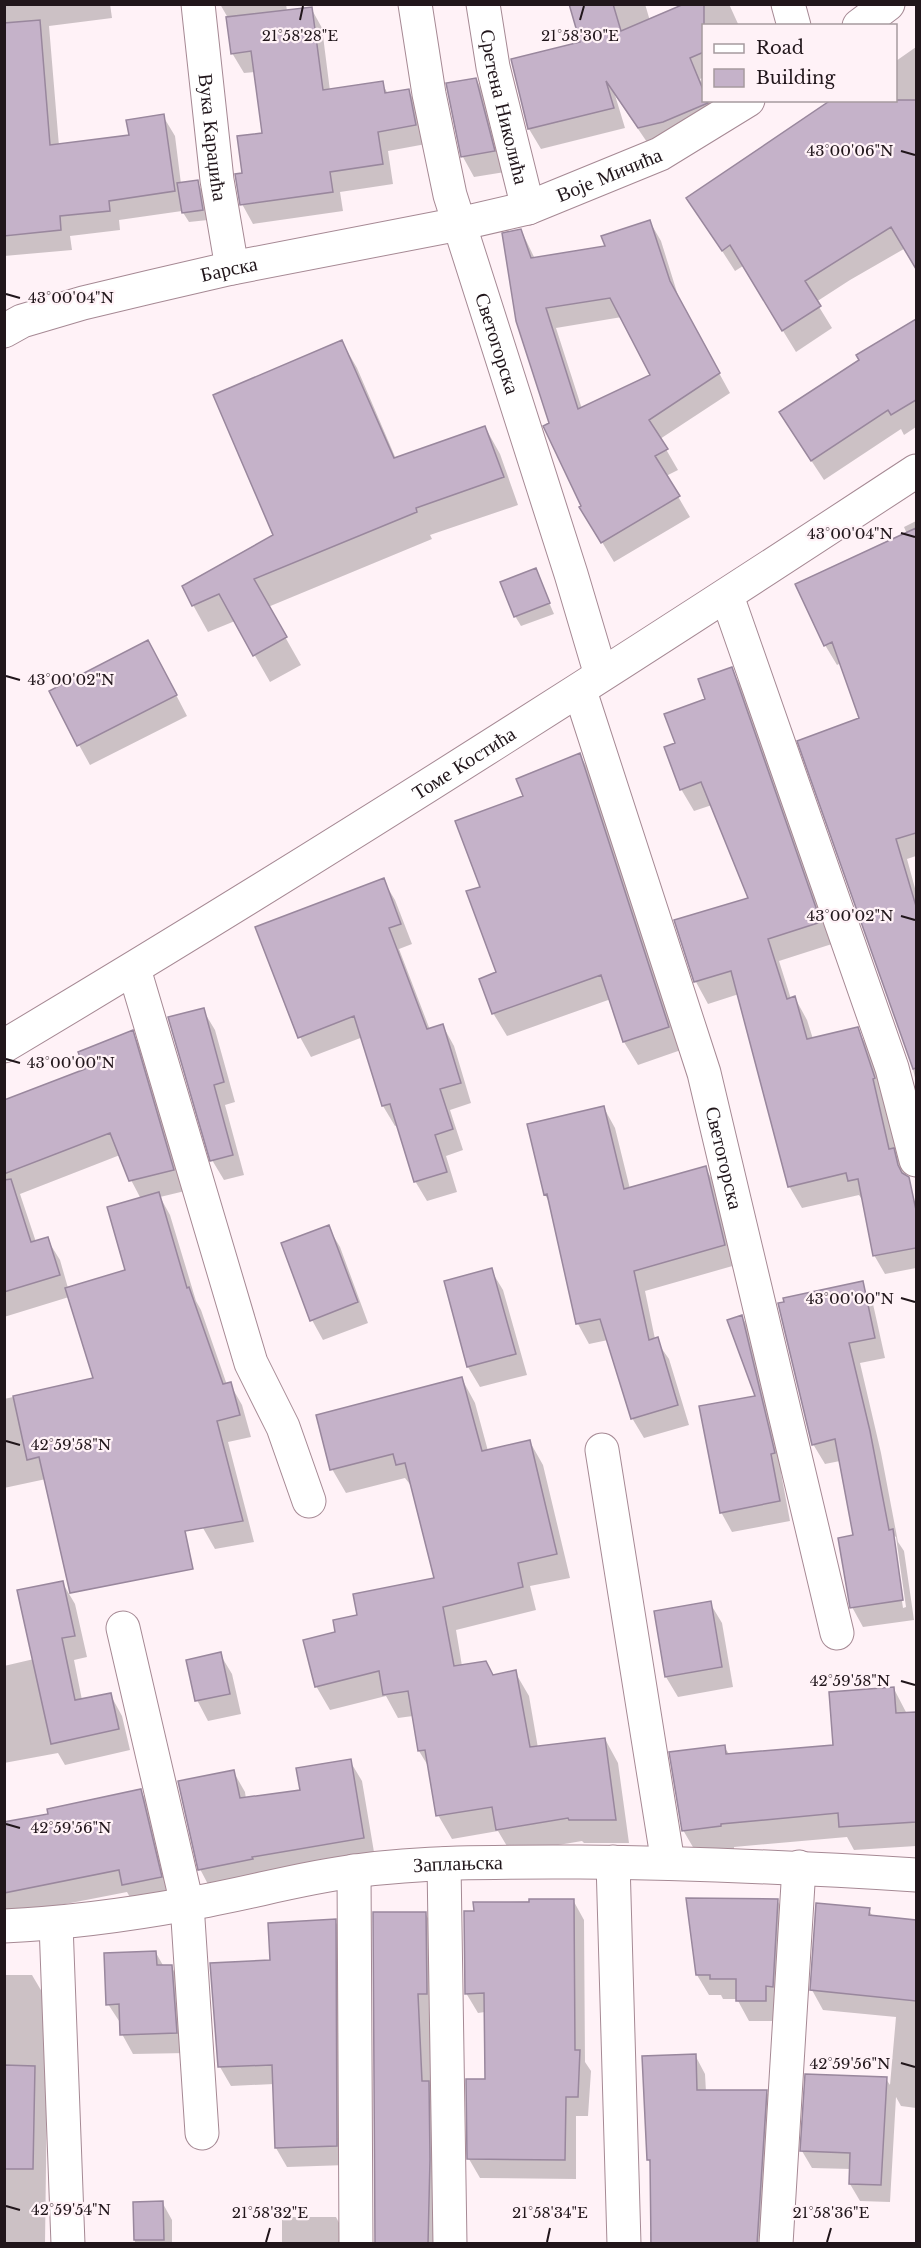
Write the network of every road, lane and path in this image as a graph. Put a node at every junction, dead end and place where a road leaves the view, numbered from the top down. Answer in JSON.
{"nodes":[{"id":1,"x":198,"y":4,"type":"edge"},
{"id":2,"x":415,"y":4,"type":"edge"},
{"id":3,"x":483,"y":4,"type":"edge"},
{"id":4,"x":788,"y":4,"type":"edge"},
{"id":5,"x":888,"y":4,"type":"edge"},
{"id":6,"x":793,"y":24,"type":"edge"},
{"id":7,"x":862,"y":24,"type":"edge"},
{"id":8,"x":745,"y":102,"type":"edge"},
{"id":9,"x":528,"y":208,"type":"junction"},
{"id":10,"x":459,"y":224,"type":"junction"},
{"id":11,"x":232,"y":268,"type":"junction"},
{"id":12,"x":10,"y":322,"type":"edge"},
{"id":13,"x":916,"y":471,"type":"edge"},
{"id":14,"x":727,"y":596,"type":"junction"},
{"id":15,"x":591,"y":683,"type":"junction"},
{"id":16,"x":134,"y":969,"type":"junction"},
{"id":17,"x":4,"y":1046,"type":"edge"},
{"id":18,"x":916,"y":1160,"type":"edge"},
{"id":19,"x":602,"y":1450,"type":"dead end"},
{"id":20,"x":309,"y":1501,"type":"dead end"},
{"id":21,"x":123,"y":1628,"type":"dead end"},
{"id":22,"x":837,"y":1633,"type":"dead end"},
{"id":23,"x":613,"y":1862,"type":"junction"},
{"id":24,"x":668,"y":1863,"type":"junction"},
{"id":25,"x":444,"y":1864,"type":"junction"},
{"id":26,"x":799,"y":1867,"type":"junction"},
{"id":27,"x":354,"y":1871,"type":"junction"},
{"id":28,"x":916,"y":1875,"type":"edge"},
{"id":29,"x":187,"y":1905,"type":"junction"},
{"id":30,"x":56,"y":1924,"type":"junction"},
{"id":31,"x":4,"y":1926,"type":"edge"},
{"id":32,"x":202,"y":2133,"type":"dead end"},
{"id":33,"x":68,"y":2244,"type":"edge"},
{"id":34,"x":356,"y":2244,"type":"edge"},
{"id":35,"x":450,"y":2244,"type":"edge"},
{"id":36,"x":624,"y":2244,"type":"edge"},
{"id":37,"x":776,"y":2244,"type":"edge"}],
"edges":[{"from":1,"to":11,"type":"street","name":"Вука Караџића"},
{"from":2,"to":10,"type":"street","name":"Светогорска"},
{"from":3,"to":9,"type":"street","name":"Сретена Николића"},
{"from":4,"to":6,"type":"street"},
{"from":5,"to":7,"type":"street"},
{"from":8,"to":9,"type":"street","name":"Воје Мичића"},
{"from":9,"to":10,"type":"street","name":"Воје Мичића"},
{"from":10,"to":11,"type":"street","name":"Барска"},
{"from":10,"to":15,"type":"street","name":"Светогорска"},
{"from":11,"to":12,"type":"street","name":"Барска"},
{"from":13,"to":14,"type":"street","name":"Томе Костића"},
{"from":14,"to":15,"type":"street","name":"Томе Костића"},
{"from":14,"to":18,"type":"street"},
{"from":15,"to":16,"type":"street","name":"Томе Костића"},
{"from":15,"to":22,"type":"street","name":"Светогорска"},
{"from":16,"to":17,"type":"street","name":"Томе Костића"},
{"from":16,"to":20,"type":"street"},
{"from":19,"to":24,"type":"street"},
{"from":21,"to":29,"type":"street"},
{"from":23,"to":24,"type":"street","name":"Заплањска"},
{"from":23,"to":25,"type":"street","name":"Заплањска"},
{"from":23,"to":36,"type":"street"},
{"from":24,"to":26,"type":"street","name":"Заплањска"},
{"from":25,"to":27,"type":"street","name":"Заплањска"},
{"from":25,"to":35,"type":"street"},
{"from":26,"to":28,"type":"street","name":"Заплањска"},
{"from":26,"to":37,"type":"street"},
{"from":27,"to":29,"type":"street","name":"Заплањска"},
{"from":27,"to":34,"type":"street"},
{"from":29,"to":30,"type":"street","name":"Заплањска"},
{"from":29,"to":32,"type":"street"},
{"from":30,"to":31,"type":"street","name":"Заплањска"},
{"from":30,"to":33,"type":"street"}]}
